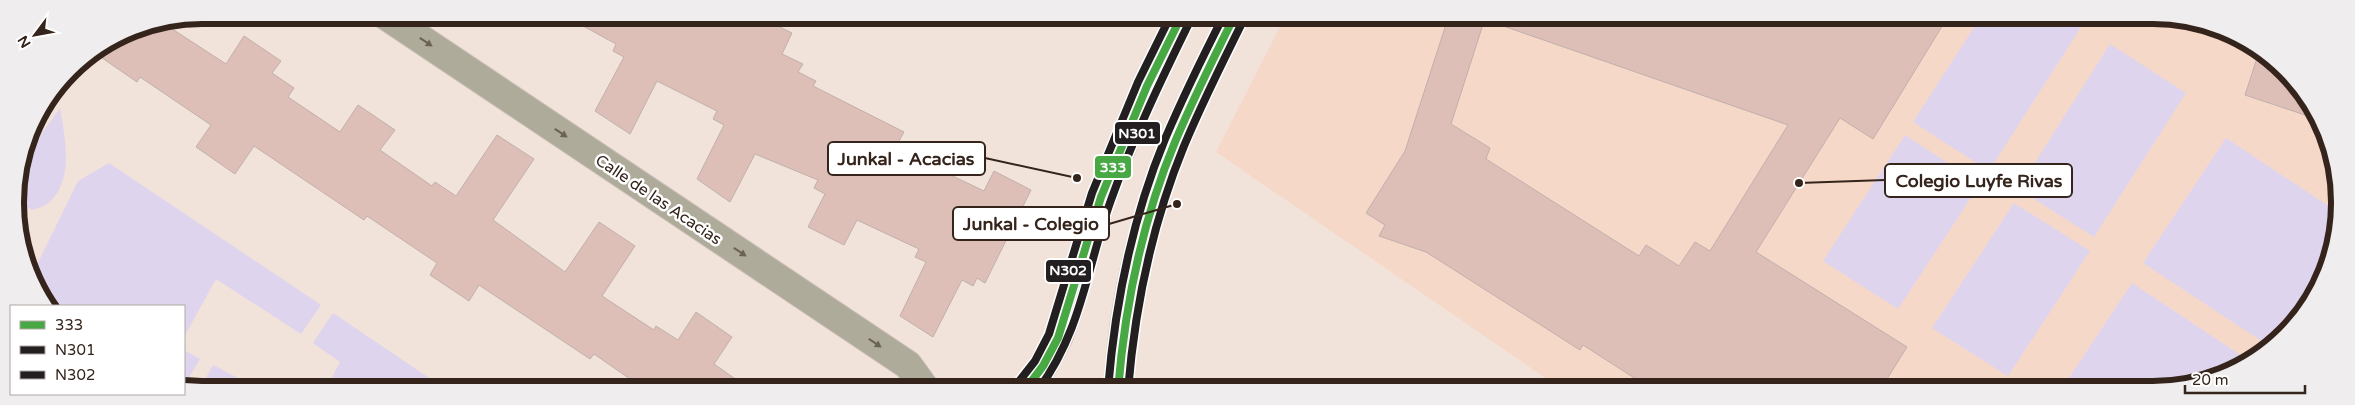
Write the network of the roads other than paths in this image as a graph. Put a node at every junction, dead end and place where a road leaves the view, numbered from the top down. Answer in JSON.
{"nodes":[{"id":1,"x":399,"y":24,"type":"edge"},
{"id":2,"x":1178,"y":24,"type":"edge"},
{"id":3,"x":1231,"y":24,"type":"edge"},
{"id":4,"x":920,"y":381,"type":"edge"},
{"id":5,"x":1032,"y":381,"type":"edge"},
{"id":6,"x":1118,"y":381,"type":"edge"}],
"edges":[{"from":1,"to":4,"type":"street","name":"Calle de las Acacias","one_way":true},
{"from":2,"to":5,"type":"street"},
{"from":3,"to":6,"type":"street"}]}
